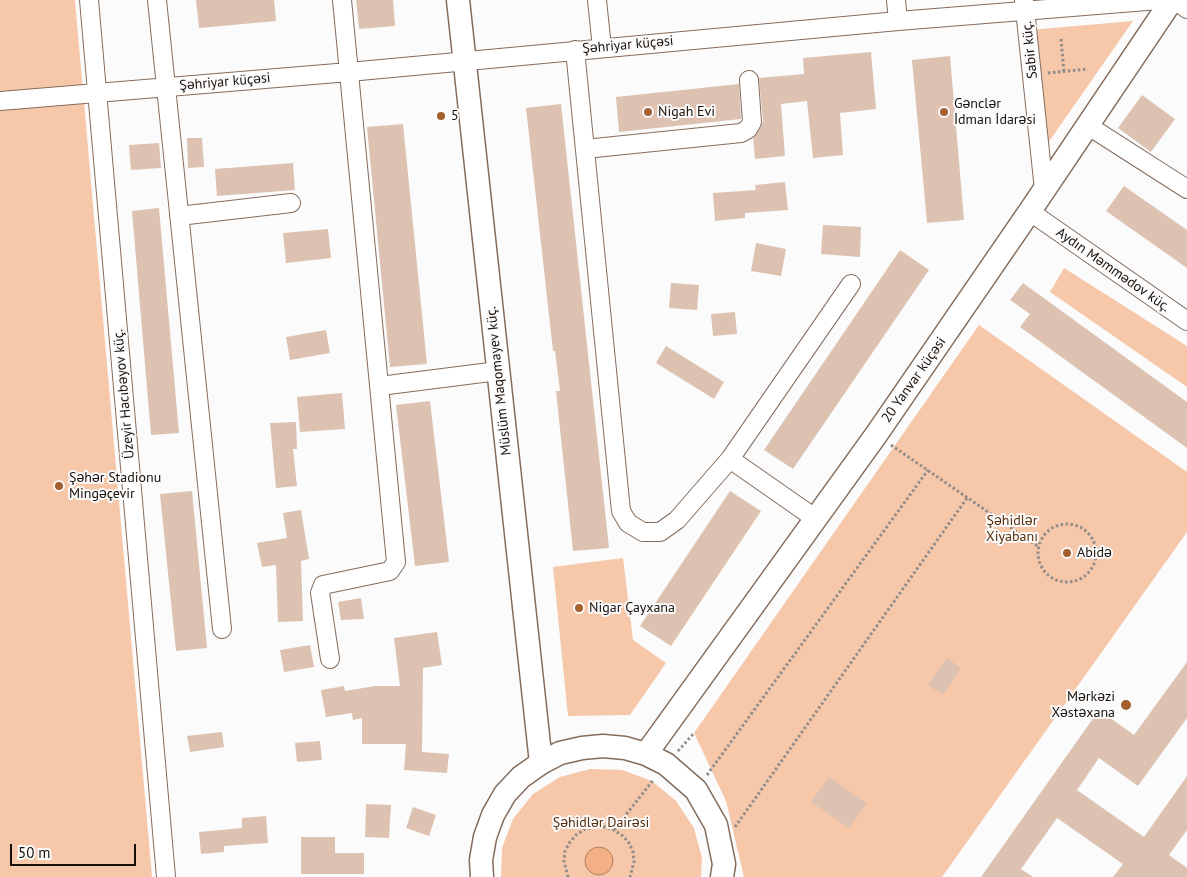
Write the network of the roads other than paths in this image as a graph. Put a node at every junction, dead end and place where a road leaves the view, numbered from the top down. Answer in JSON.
{"nodes":[{"id":1,"x":88,"y":0,"type":"edge"},
{"id":2,"x":156,"y":0,"type":"edge"},
{"id":3,"x":342,"y":0,"type":"edge"},
{"id":4,"x":458,"y":0,"type":"edge"},
{"id":5,"x":597,"y":0,"type":"edge"},
{"id":6,"x":896,"y":0,"type":"edge"},
{"id":7,"x":1159,"y":0,"type":"edge"},
{"id":8,"x":1174,"y":0,"type":"edge"},
{"id":9,"x":1025,"y":5,"type":"edge"},
{"id":10,"x":1187,"y":8,"type":"edge"},
{"id":11,"x":898,"y":21,"type":"junction"},
{"id":12,"x":602,"y":48,"type":"junction"},
{"id":13,"x":575,"y":50,"type":"junction"},
{"id":14,"x":464,"y":61,"type":"junction"},
{"id":15,"x":349,"y":72,"type":"junction"},
{"id":16,"x":749,"y":80,"type":"dead end"},
{"id":17,"x":166,"y":88,"type":"junction"},
{"id":18,"x":98,"y":94,"type":"junction"},
{"id":19,"x":0,"y":101,"type":"edge"},
{"id":20,"x":1087,"y":125,"type":"junction"},
{"id":21,"x":584,"y":149,"type":"junction"},
{"id":22,"x":1187,"y":189,"type":"edge"},
{"id":23,"x":1044,"y":190,"type":"junction"},
{"id":24,"x":291,"y":203,"type":"dead end"},
{"id":25,"x":179,"y":216,"type":"junction"},
{"id":26,"x":1040,"y":218,"type":"dead end"},
{"id":27,"x":851,"y":284,"type":"dead end"},
{"id":28,"x":1187,"y":321,"type":"edge"},
{"id":29,"x":498,"y":372,"type":"junction"},
{"id":30,"x":380,"y":386,"type":"junction"},
{"id":31,"x":730,"y":458,"type":"junction"},
{"id":32,"x":816,"y":519,"type":"junction"},
{"id":33,"x":222,"y":630,"type":"dead end"},
{"id":34,"x":330,"y":659,"type":"dead end"},
{"id":35,"x":646,"y":754,"type":"junction"},
{"id":36,"x":541,"y":763,"type":"junction"},
{"id":37,"x":166,"y":877,"type":"edge"},
{"id":38,"x":482,"y":877,"type":"edge"},
{"id":39,"x":722,"y":877,"type":"edge"}],
"edges":[{"from":1,"to":18,"type":"street","name":"Üzeyir Hacıbəyov küç."},
{"from":2,"to":17,"type":"street"},
{"from":3,"to":15,"type":"street"},
{"from":4,"to":14,"type":"main road","name":"Müslüm Maqomayev küç."},
{"from":5,"to":12,"type":"street"},
{"from":6,"to":11,"type":"street"},
{"from":7,"to":9,"type":"street","name":"Şəhriyar küçəsi"},
{"from":8,"to":10,"type":"street"},
{"from":8,"to":20,"type":"main road","name":"20 Yanvar küçəsi"},
{"from":9,"to":11,"type":"street","name":"Şəhriyar küçəsi"},
{"from":9,"to":23,"type":"street","name":"Sabir küç."},
{"from":11,"to":12,"type":"street","name":"Şəhriyar küçəsi"},
{"from":12,"to":13,"type":"street","name":"Şəhriyar küçəsi"},
{"from":13,"to":14,"type":"street","name":"Şəhriyar küçəsi"},
{"from":13,"to":21,"type":"street"},
{"from":14,"to":15,"type":"street","name":"Şəhriyar küçəsi"},
{"from":14,"to":29,"type":"main road","name":"Müslüm Maqomayev küç."},
{"from":15,"to":17,"type":"street","name":"Şəhriyar küçəsi"},
{"from":15,"to":30,"type":"street"},
{"from":16,"to":21,"type":"street"},
{"from":17,"to":18,"type":"street","name":"Şəhriyar küçəsi"},
{"from":17,"to":25,"type":"street"},
{"from":18,"to":19,"type":"street","name":"Şəhriyar küçəsi"},
{"from":18,"to":37,"type":"street","name":"Üzeyir Hacıbəyov küç."},
{"from":20,"to":22,"type":"street"},
{"from":20,"to":23,"type":"main road","name":"20 Yanvar küçəsi"},
{"from":21,"to":31,"type":"street"},
{"from":23,"to":32,"type":"main road","name":"20 Yanvar küçəsi"},
{"from":24,"to":25,"type":"street"},
{"from":25,"to":33,"type":"street"},
{"from":26,"to":28,"type":"street","name":"Aydın Məmmədov küç."},
{"from":27,"to":31,"type":"street"},
{"from":29,"to":30,"type":"street"},
{"from":29,"to":36,"type":"main road","name":"Müslüm Maqomayev küç."},
{"from":30,"to":34,"type":"street"},
{"from":31,"to":32,"type":"street"},
{"from":32,"to":35,"type":"main road","name":"20 Yanvar küçəsi"},
{"from":35,"to":36,"type":"main road"},
{"from":35,"to":39,"type":"main road"},
{"from":36,"to":38,"type":"main road"}]}
